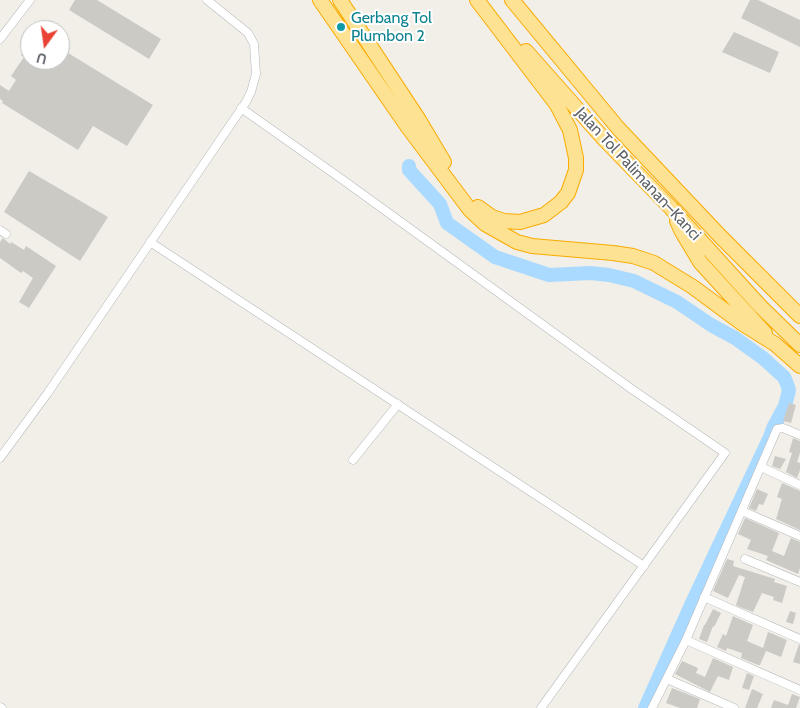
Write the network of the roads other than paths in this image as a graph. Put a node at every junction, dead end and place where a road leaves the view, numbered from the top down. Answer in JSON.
{"nodes":[{"id":1,"x":30,"y":0,"type":"edge"},
{"id":2,"x":206,"y":0,"type":"edge"},
{"id":3,"x":320,"y":0,"type":"edge"},
{"id":4,"x":340,"y":0,"type":"edge"},
{"id":5,"x":478,"y":0,"type":"edge"},
{"id":6,"x":512,"y":0,"type":"edge"},
{"id":7,"x":0,"y":39,"type":"edge"},
{"id":8,"x":241,"y":108,"type":"junction"},
{"id":9,"x":672,"y":208,"type":"junction"},
{"id":10,"x":150,"y":242,"type":"junction"},
{"id":11,"x":800,"y":316,"type":"edge"},
{"id":12,"x":775,"y":344,"type":"junction"},
{"id":13,"x":800,"y":345,"type":"edge"},
{"id":14,"x":800,"y":366,"type":"edge"},
{"id":15,"x":398,"y":404,"type":"junction"},
{"id":16,"x":800,"y":435,"type":"edge"},
{"id":17,"x":0,"y":458,"type":"edge"},
{"id":18,"x":352,"y":460,"type":"dead end"},
{"id":19,"x":761,"y":467,"type":"junction"},
{"id":20,"x":800,"y":485,"type":"edge"},
{"id":21,"x":742,"y":511,"type":"junction"},
{"id":22,"x":800,"y":536,"type":"edge"},
{"id":23,"x":745,"y":559,"type":"dead end"},
{"id":24,"x":644,"y":566,"type":"junction"},
{"id":25,"x":800,"y":582,"type":"edge"},
{"id":26,"x":704,"y":596,"type":"junction"},
{"id":27,"x":800,"y":639,"type":"edge"},
{"id":28,"x":686,"y":640,"type":"junction"},
{"id":29,"x":667,"y":679,"type":"junction"},
{"id":30,"x":800,"y":690,"type":"edge"},
{"id":31,"x":541,"y":708,"type":"edge"},
{"id":32,"x":652,"y":708,"type":"edge"},
{"id":33,"x":734,"y":708,"type":"edge"}],
"edges":[{"from":1,"to":7,"type":"street"},
{"from":2,"to":8,"type":"street"},
{"from":3,"to":12,"type":"highway"},
{"from":4,"to":5,"type":"highway"},
{"from":5,"to":9,"type":"highway","name":"Jalan Tol Palimanan–Kanci"},
{"from":6,"to":11,"type":"highway","name":"Jalan Tol Palimanan–Kanci"},
{"from":8,"to":10,"type":"street"},
{"from":8,"to":24,"type":"street"},
{"from":9,"to":12,"type":"highway"},
{"from":9,"to":13,"type":"highway","name":"Jalan Tol Palimanan–Kanci"},
{"from":10,"to":15,"type":"street"},
{"from":10,"to":17,"type":"street"},
{"from":12,"to":14,"type":"highway"},
{"from":15,"to":18,"type":"street"},
{"from":15,"to":24,"type":"street"},
{"from":16,"to":19,"type":"street"},
{"from":19,"to":20,"type":"street"},
{"from":19,"to":21,"type":"street"},
{"from":21,"to":22,"type":"street"},
{"from":21,"to":26,"type":"street"},
{"from":23,"to":25,"type":"street"},
{"from":24,"to":31,"type":"street"},
{"from":26,"to":27,"type":"street"},
{"from":26,"to":28,"type":"street"},
{"from":28,"to":29,"type":"street"},
{"from":28,"to":30,"type":"street"},
{"from":29,"to":32,"type":"street"},
{"from":29,"to":33,"type":"street"}]}
